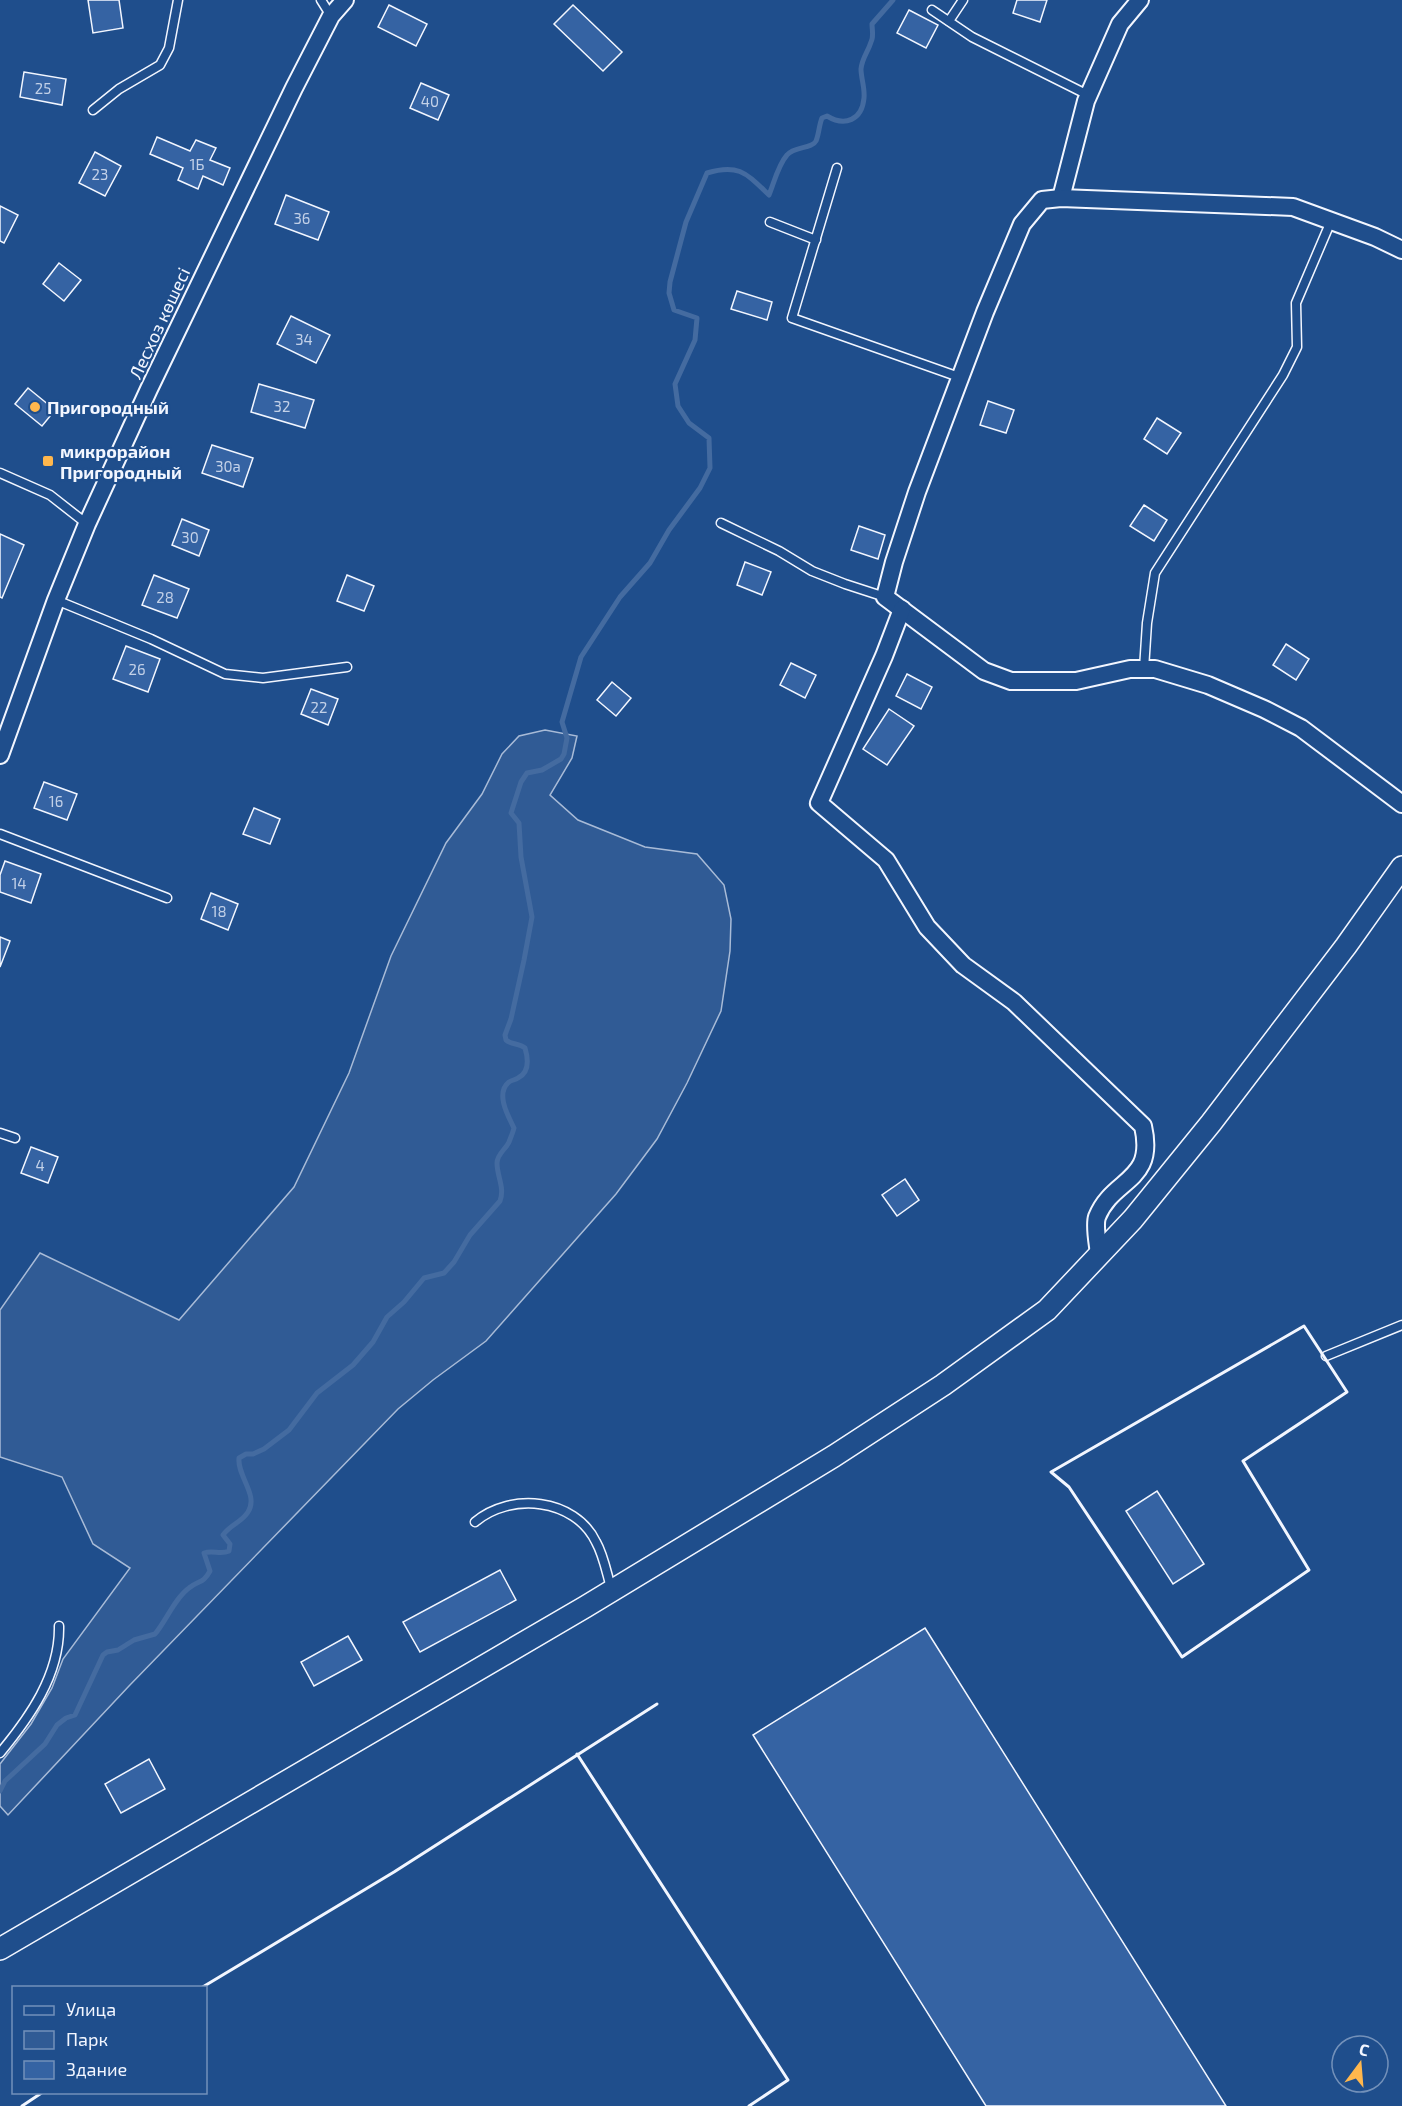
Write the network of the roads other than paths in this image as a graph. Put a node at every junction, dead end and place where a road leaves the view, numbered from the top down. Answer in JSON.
{"nodes":[{"id":1,"x":178,"y":0,"type":"edge"},
{"id":2,"x":321,"y":0,"type":"edge"},
{"id":3,"x":345,"y":0,"type":"edge"},
{"id":4,"x":963,"y":0,"type":"edge"},
{"id":5,"x":1140,"y":0,"type":"edge"},
{"id":6,"x":932,"y":10,"type":"dead end"},
{"id":7,"x":331,"y":16,"type":"junction"},
{"id":8,"x":949,"y":21,"type":"junction"},
{"id":9,"x":1088,"y":95,"type":"junction"},
{"id":10,"x":93,"y":110,"type":"dead end"},
{"id":11,"x":837,"y":168,"type":"dead end"},
{"id":12,"x":1061,"y":198,"type":"junction"},
{"id":13,"x":1331,"y":221,"type":"junction"},
{"id":14,"x":770,"y":222,"type":"dead end"},
{"id":15,"x":816,"y":240,"type":"junction"},
{"id":16,"x":1402,"y":250,"type":"edge"},
{"id":17,"x":959,"y":377,"type":"junction"},
{"id":18,"x":0,"y":473,"type":"edge"},
{"id":19,"x":721,"y":523,"type":"dead end"},
{"id":20,"x":87,"y":524,"type":"junction"},
{"id":21,"x":885,"y":597,"type":"junction"},
{"id":22,"x":56,"y":600,"type":"junction"},
{"id":23,"x":902,"y":609,"type":"junction"},
{"id":24,"x":347,"y":667,"type":"dead end"},
{"id":25,"x":1144,"y":669,"type":"junction"},
{"id":26,"x":0,"y":755,"type":"edge"},
{"id":27,"x":1402,"y":804,"type":"edge"},
{"id":28,"x":0,"y":834,"type":"edge"},
{"id":29,"x":1402,"y":867,"type":"edge"},
{"id":30,"x":167,"y":898,"type":"dead end"},
{"id":31,"x":0,"y":1133,"type":"edge"},
{"id":32,"x":15,"y":1138,"type":"dead end"},
{"id":33,"x":1099,"y":1254,"type":"junction"},
{"id":34,"x":1402,"y":1325,"type":"edge"},
{"id":35,"x":1326,"y":1356,"type":"dead end"},
{"id":36,"x":476,"y":1522,"type":"dead end"},
{"id":37,"x":612,"y":1591,"type":"junction"},
{"id":38,"x":59,"y":1626,"type":"dead end"},
{"id":39,"x":0,"y":1753,"type":"edge"},
{"id":40,"x":0,"y":1949,"type":"edge"}],
"edges":[{"from":1,"to":10,"type":"lane"},
{"from":2,"to":7,"type":"lane"},
{"from":3,"to":7,"type":"street","name":"Лесхоз көшесі"},
{"from":4,"to":8,"type":"lane"},
{"from":5,"to":9,"type":"street"},
{"from":6,"to":8,"type":"lane"},
{"from":7,"to":20,"type":"street","name":"Лесхоз көшесі"},
{"from":8,"to":9,"type":"lane"},
{"from":9,"to":12,"type":"street"},
{"from":11,"to":15,"type":"lane"},
{"from":12,"to":13,"type":"street"},
{"from":12,"to":17,"type":"street"},
{"from":13,"to":16,"type":"street"},
{"from":13,"to":25,"type":"lane"},
{"from":14,"to":15,"type":"lane"},
{"from":15,"to":17,"type":"lane"},
{"from":17,"to":21,"type":"street"},
{"from":18,"to":20,"type":"lane"},
{"from":19,"to":21,"type":"lane"},
{"from":20,"to":22,"type":"street","name":"Лесхоз көшесі"},
{"from":21,"to":23,"type":"street"},
{"from":22,"to":24,"type":"lane"},
{"from":22,"to":26,"type":"street","name":"Лесхоз көшесі"},
{"from":23,"to":25,"type":"street"},
{"from":23,"to":33,"type":"street"},
{"from":25,"to":27,"type":"street"},
{"from":28,"to":30,"type":"lane"},
{"from":29,"to":33,"type":"street"},
{"from":31,"to":32,"type":"lane"},
{"from":33,"to":37,"type":"street"},
{"from":34,"to":35,"type":"lane"},
{"from":36,"to":37,"type":"lane"},
{"from":37,"to":40,"type":"street"},
{"from":38,"to":39,"type":"lane"}]}
